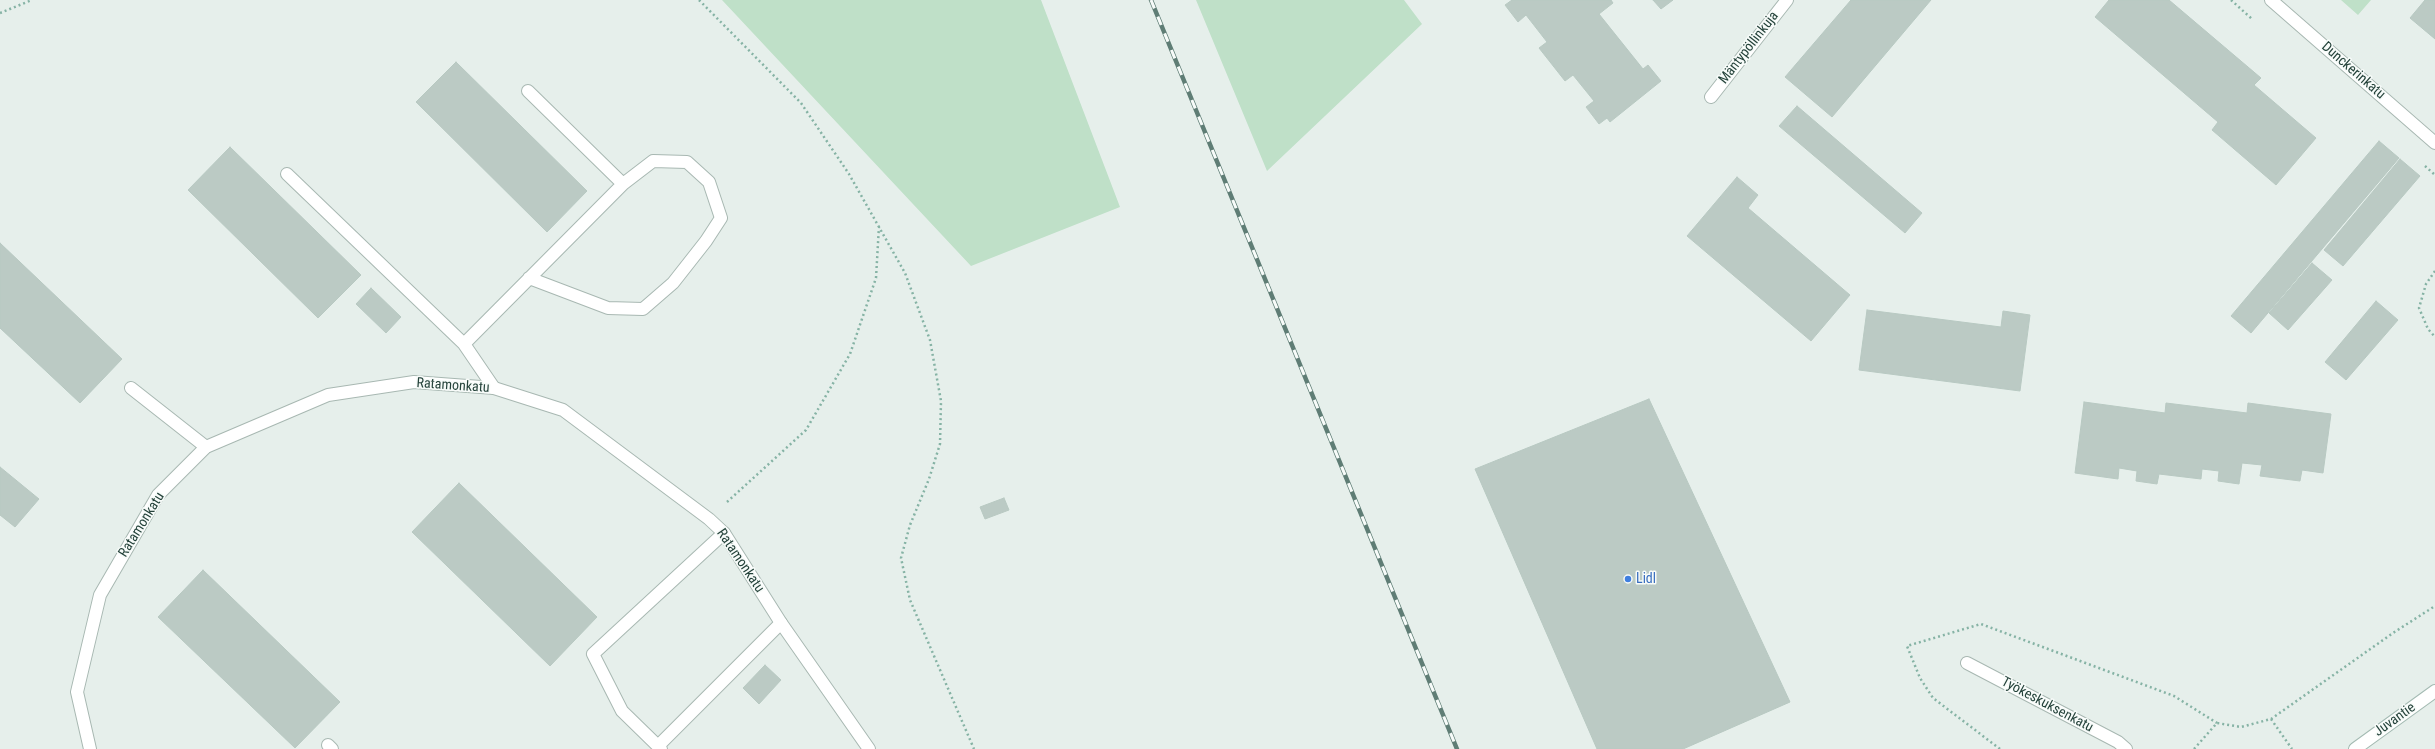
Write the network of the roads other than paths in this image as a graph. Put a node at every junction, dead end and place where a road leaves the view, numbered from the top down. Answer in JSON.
{"nodes":[{"id":1,"x":1787,"y":0,"type":"edge"},
{"id":2,"x":2270,"y":0,"type":"edge"},
{"id":3,"x":528,"y":91,"type":"dead end"},
{"id":4,"x":1711,"y":97,"type":"dead end"},
{"id":5,"x":2435,"y":143,"type":"edge"},
{"id":6,"x":287,"y":174,"type":"dead end"},
{"id":7,"x":623,"y":184,"type":"junction"},
{"id":8,"x":529,"y":278,"type":"junction"},
{"id":9,"x":464,"y":344,"type":"junction"},
{"id":10,"x":132,"y":388,"type":"dead end"},
{"id":11,"x":494,"y":388,"type":"junction"},
{"id":12,"x":206,"y":447,"type":"junction"},
{"id":13,"x":724,"y":533,"type":"junction"},
{"id":14,"x":781,"y":623,"type":"junction"},
{"id":15,"x":1967,"y":663,"type":"dead end"},
{"id":16,"x":2435,"y":691,"type":"edge"},
{"id":17,"x":659,"y":747,"type":"edge"},
{"id":18,"x":90,"y":749,"type":"edge"},
{"id":19,"x":869,"y":749,"type":"edge"},
{"id":20,"x":2126,"y":749,"type":"edge"},
{"id":21,"x":2355,"y":749,"type":"edge"}],
"edges":[{"from":1,"to":4,"type":"street","name":"Mäntypöllinkuja"},
{"from":2,"to":5,"type":"street","name":"Dunckerinkatu"},
{"from":3,"to":7,"type":"street"},
{"from":6,"to":9,"type":"street"},
{"from":7,"to":8,"type":"street"},
{"from":7,"to":8,"type":"street"},
{"from":8,"to":9,"type":"street"},
{"from":9,"to":11,"type":"street"},
{"from":10,"to":12,"type":"street"},
{"from":11,"to":12,"type":"street","name":"Ratamonkatu"},
{"from":11,"to":13,"type":"street","name":"Ratamonkatu"},
{"from":12,"to":18,"type":"street","name":"Ratamonkatu"},
{"from":13,"to":14,"type":"street","name":"Ratamonkatu"},
{"from":13,"to":17,"type":"street"},
{"from":14,"to":17,"type":"street"},
{"from":14,"to":19,"type":"street","name":"Ratamonkatu"},
{"from":15,"to":20,"type":"street","name":"Työkeskuksenkatu"},
{"from":16,"to":21,"type":"street","name":"Juvantie"}]}
